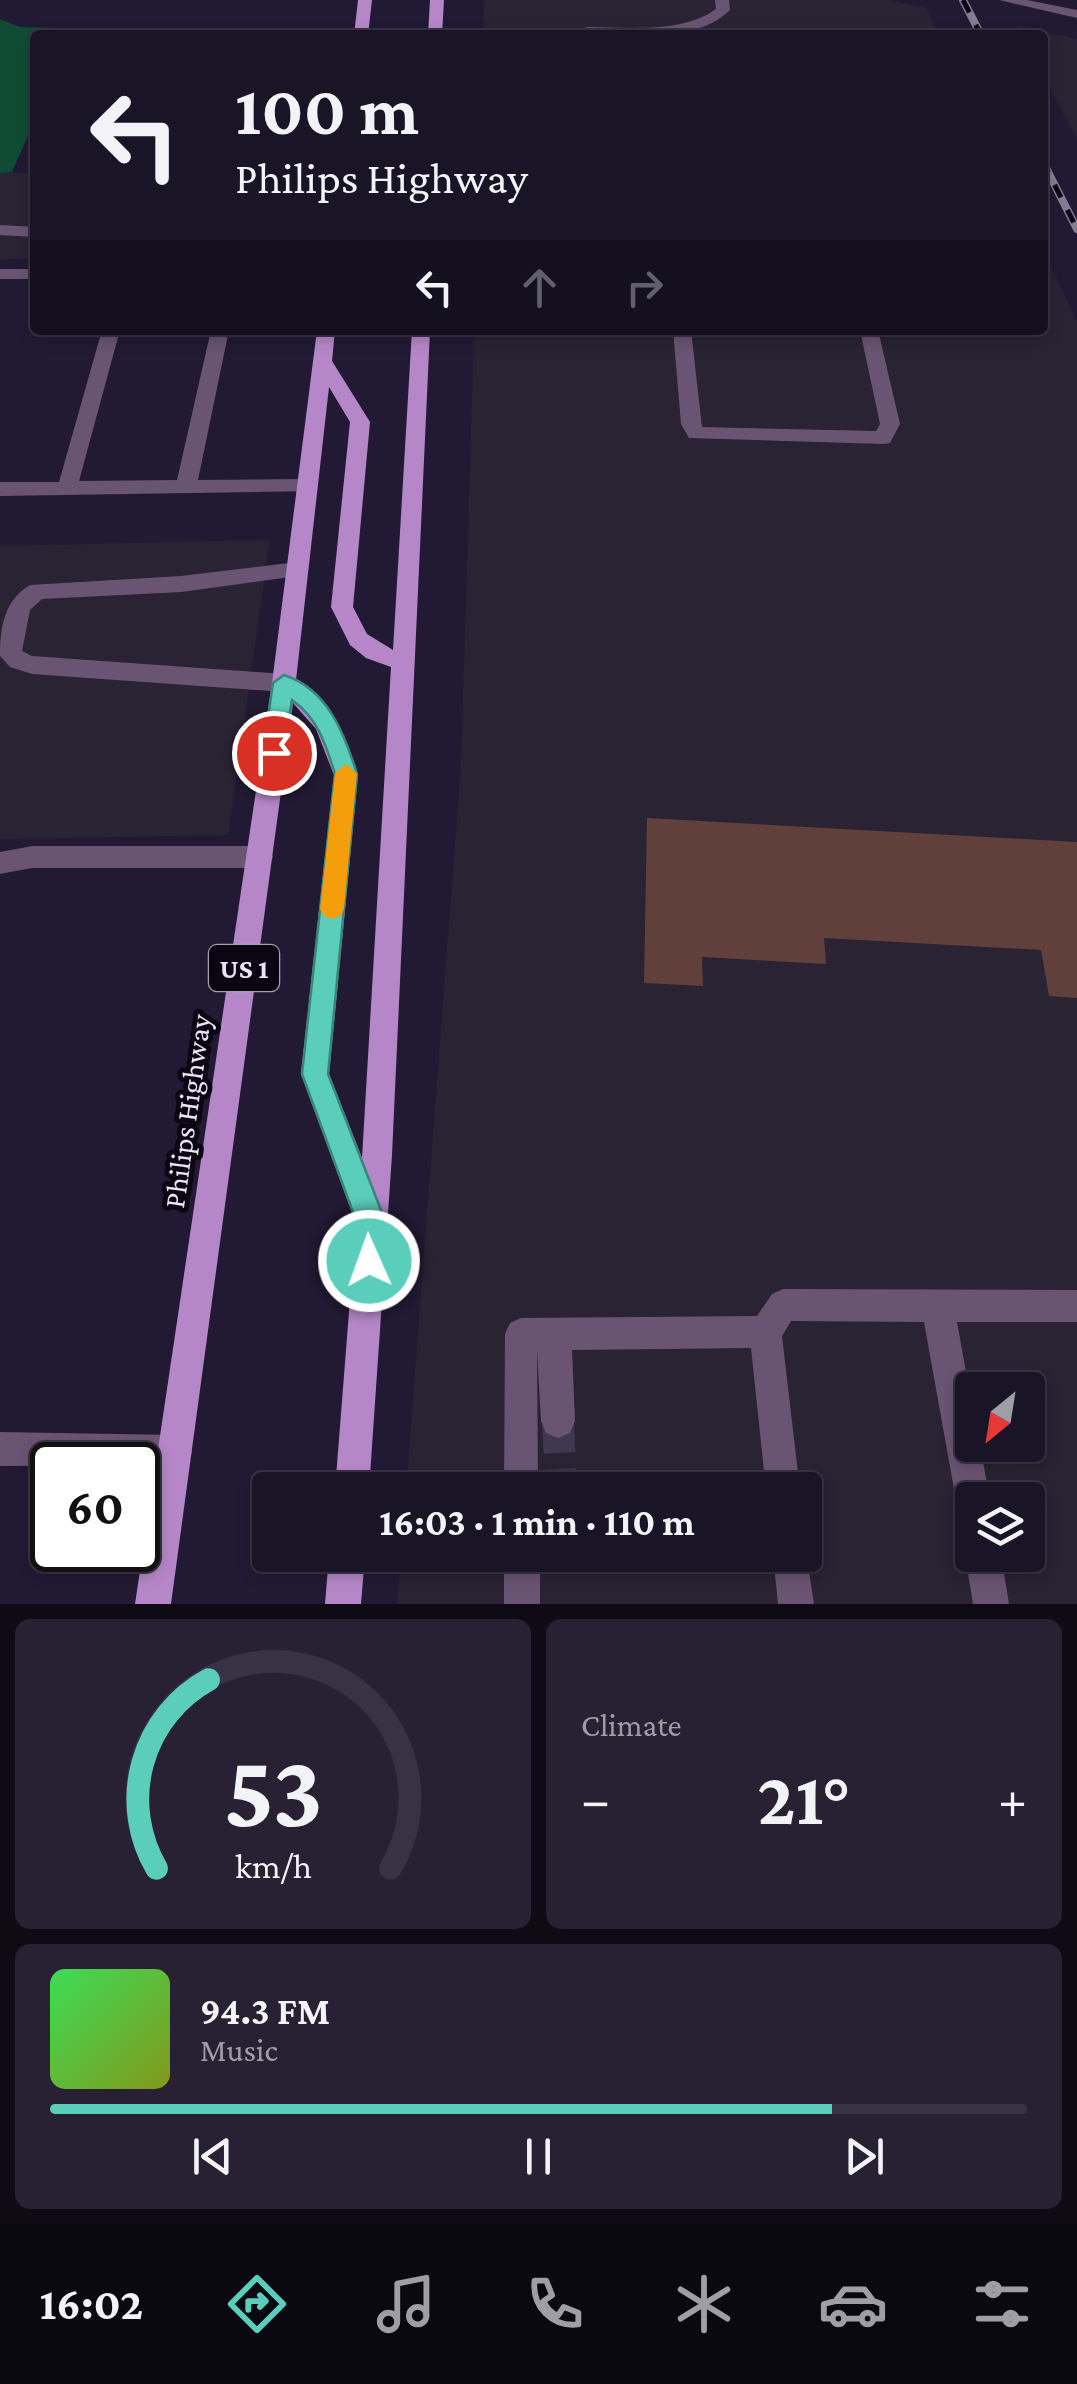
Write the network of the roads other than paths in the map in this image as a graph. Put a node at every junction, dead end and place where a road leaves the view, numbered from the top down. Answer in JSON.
{"nodes":[{"id":1,"x":365,"y":0,"type":"edge"},
{"id":2,"x":436,"y":0,"type":"edge"},
{"id":3,"x":722,"y":0,"type":"edge"},
{"id":4,"x":1006,"y":0,"type":"edge"},
{"id":5,"x":1052,"y":5,"type":"edge"},
{"id":6,"x":1077,"y":14,"type":"edge"},
{"id":7,"x":362,"y":30,"type":"edge"},
{"id":8,"x":435,"y":30,"type":"edge"},
{"id":9,"x":630,"y":30,"type":"edge"},
{"id":10,"x":1076,"y":32,"type":"edge"},
{"id":11,"x":0,"y":230,"type":"edge"},
{"id":12,"x":30,"y":232,"type":"edge"},
{"id":13,"x":0,"y":274,"type":"edge"},
{"id":14,"x":30,"y":274,"type":"edge"},
{"id":15,"x":110,"y":335,"type":"edge"},
{"id":16,"x":219,"y":335,"type":"edge"},
{"id":17,"x":325,"y":335,"type":"edge"},
{"id":18,"x":420,"y":335,"type":"edge"},
{"id":19,"x":682,"y":335,"type":"edge"},
{"id":20,"x":870,"y":335,"type":"edge"},
{"id":21,"x":322,"y":360,"type":"junction"},
{"id":22,"x":307,"y":486,"type":"junction"},
{"id":23,"x":68,"y":488,"type":"junction"},
{"id":24,"x":186,"y":488,"type":"junction"},
{"id":25,"x":0,"y":489,"type":"edge"},
{"id":26,"x":297,"y":570,"type":"junction"},
{"id":27,"x":404,"y":663,"type":"junction"},
{"id":28,"x":284,"y":683,"type":"junction"},
{"id":29,"x":260,"y":857,"type":"junction"},
{"id":30,"x":0,"y":863,"type":"edge"},
{"id":31,"x":372,"y":1223,"type":"junction"},
{"id":32,"x":1077,"y":1306,"type":"edge"},
{"id":33,"x":938,"y":1307,"type":"junction"},
{"id":34,"x":765,"y":1332,"type":"junction"},
{"id":35,"x":555,"y":1334,"type":"junction"},
{"id":36,"x":558,"y":1421,"type":"tunnel mouth"},
{"id":37,"x":0,"y":1449,"type":"edge"},
{"id":38,"x":175,"y":1452,"type":"junction"},
{"id":39,"x":353,"y":1472,"type":"edge"},
{"id":40,"x":522,"y":1472,"type":"edge"},
{"id":41,"x":781,"y":1472,"type":"edge"},
{"id":42,"x":969,"y":1482,"type":"edge"},
{"id":43,"x":346,"y":1572,"type":"edge"},
{"id":44,"x":792,"y":1572,"type":"edge"},
{"id":45,"x":985,"y":1572,"type":"edge"},
{"id":46,"x":153,"y":1604,"type":"edge"},
{"id":47,"x":343,"y":1604,"type":"edge"},
{"id":48,"x":796,"y":1604,"type":"edge"},
{"id":49,"x":992,"y":1604,"type":"edge"}],
"edges":[{"from":1,"to":7,"type":"main road"},
{"from":2,"to":8,"type":"main road"},
{"from":3,"to":9,"type":"street"},
{"from":4,"to":5,"type":"street"},
{"from":5,"to":6,"type":"street"},
{"from":5,"to":10,"type":"street"},
{"from":11,"to":12,"type":"street"},
{"from":13,"to":14,"type":"street"},
{"from":15,"to":23,"type":"street"},
{"from":16,"to":24,"type":"street"},
{"from":17,"to":21,"type":"main road","name":"Philips Highway","number":"US 1"},
{"from":18,"to":27,"type":"main road"},
{"from":19,"to":20,"type":"street"},
{"from":21,"to":22,"type":"main road","name":"Philips Highway","number":"US 1"},
{"from":21,"to":27,"type":"main road"},
{"from":22,"to":24,"type":"street"},
{"from":22,"to":26,"type":"main road","name":"Philips Highway","number":"US 1"},
{"from":23,"to":24,"type":"street"},
{"from":23,"to":25,"type":"street"},
{"from":26,"to":28,"type":"main road","name":"Philips Highway","number":"US 1"},
{"from":26,"to":28,"type":"street"},
{"from":27,"to":31,"type":"main road"},
{"from":28,"to":29,"type":"main road","name":"Philips Highway","number":"US 1"},
{"from":28,"to":31,"type":"main road"},
{"from":29,"to":30,"type":"street"},
{"from":29,"to":38,"type":"main road","name":"Philips Highway","number":"US 1"},
{"from":31,"to":39,"type":"main road"},
{"from":32,"to":33,"type":"street"},
{"from":33,"to":34,"type":"street"},
{"from":33,"to":42,"type":"street"},
{"from":34,"to":35,"type":"street"},
{"from":34,"to":41,"type":"street"},
{"from":35,"to":36,"type":"street"},
{"from":35,"to":40,"type":"street"},
{"from":37,"to":38,"type":"street"},
{"from":38,"to":46,"type":"main road","name":"Philips Highway","number":"US 1"},
{"from":43,"to":47,"type":"main road"},
{"from":44,"to":48,"type":"street"},
{"from":45,"to":49,"type":"street"}]}
